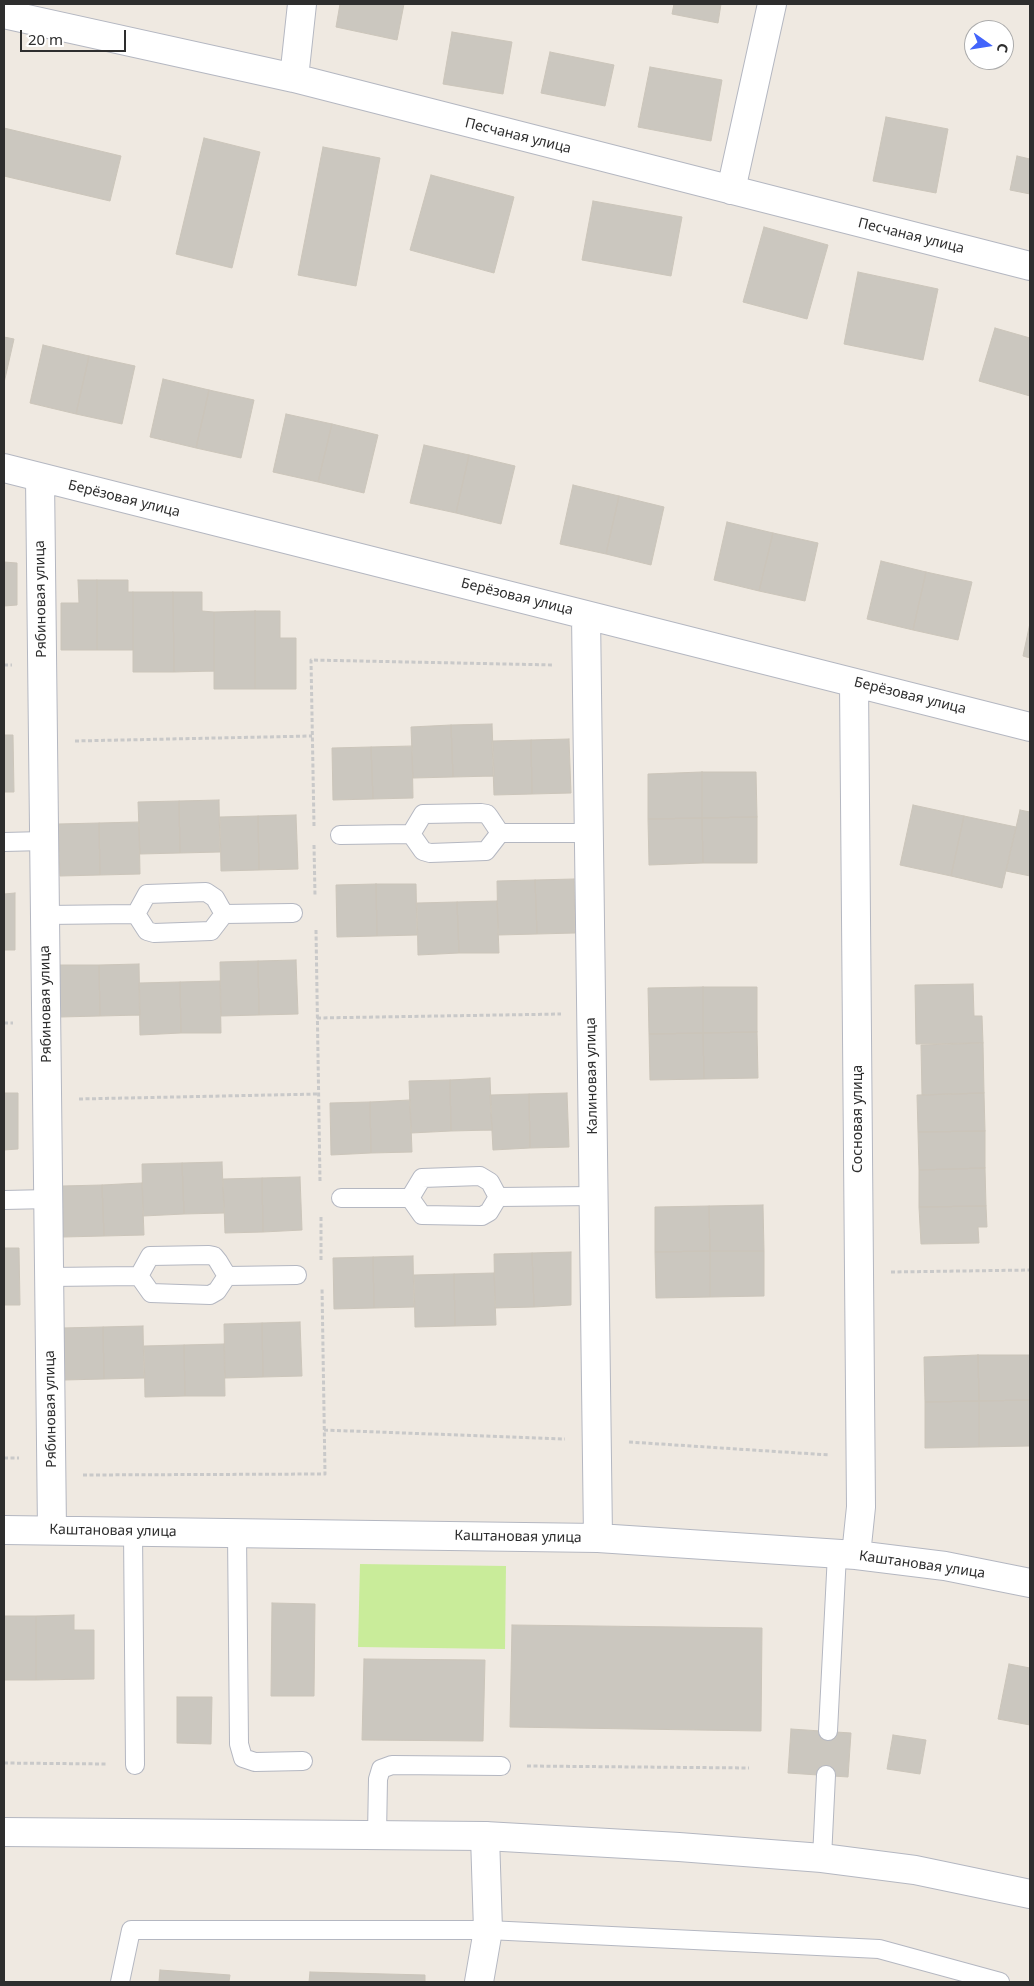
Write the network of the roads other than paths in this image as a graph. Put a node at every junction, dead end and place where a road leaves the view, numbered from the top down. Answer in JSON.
{"nodes":[{"id":1,"x":302,"y":4,"type":"edge"},
{"id":2,"x":772,"y":4,"type":"edge"},
{"id":3,"x":4,"y":14,"type":"edge"},
{"id":4,"x":294,"y":78,"type":"junction"},
{"id":5,"x":731,"y":190,"type":"junction"},
{"id":6,"x":1030,"y":266,"type":"edge"},
{"id":7,"x":4,"y":468,"type":"edge"},
{"id":8,"x":40,"y":478,"type":"junction"},
{"id":9,"x":586,"y":615,"type":"junction"},
{"id":10,"x":854,"y":682,"type":"junction"},
{"id":11,"x":1030,"y":727,"type":"edge"},
{"id":12,"x":589,"y":833,"type":"junction"},
{"id":13,"x":411,"y":834,"type":"junction"},
{"id":14,"x":500,"y":834,"type":"junction"},
{"id":15,"x":340,"y":835,"type":"dead end"},
{"id":16,"x":44,"y":841,"type":"junction"},
{"id":17,"x":4,"y":842,"type":"edge"},
{"id":18,"x":293,"y":913,"type":"dead end"},
{"id":19,"x":136,"y":914,"type":"junction"},
{"id":20,"x":224,"y":914,"type":"junction"},
{"id":21,"x":45,"y":915,"type":"junction"},
{"id":22,"x":594,"y":1196,"type":"junction"},
{"id":23,"x":498,"y":1197,"type":"junction"},
{"id":24,"x":341,"y":1198,"type":"dead end"},
{"id":25,"x":410,"y":1198,"type":"junction"},
{"id":26,"x":49,"y":1199,"type":"junction"},
{"id":27,"x":4,"y":1200,"type":"edge"},
{"id":28,"x":297,"y":1275,"type":"dead end"},
{"id":29,"x":138,"y":1276,"type":"junction"},
{"id":30,"x":227,"y":1276,"type":"junction"},
{"id":31,"x":49,"y":1277,"type":"junction"},
{"id":32,"x":4,"y":1530,"type":"edge"},
{"id":33,"x":52,"y":1530,"type":"junction"},
{"id":34,"x":134,"y":1531,"type":"junction"},
{"id":35,"x":236,"y":1533,"type":"junction"},
{"id":36,"x":598,"y":1538,"type":"junction"},
{"id":37,"x":846,"y":1554,"type":"junction"},
{"id":38,"x":1030,"y":1583,"type":"edge"},
{"id":39,"x":828,"y":1732,"type":"dead end"},
{"id":40,"x":303,"y":1762,"type":"dead end"},
{"id":41,"x":135,"y":1765,"type":"road end"},
{"id":42,"x":501,"y":1766,"type":"road end"},
{"id":43,"x":826,"y":1776,"type":"dead end"},
{"id":44,"x":4,"y":1832,"type":"edge"},
{"id":45,"x":377,"y":1835,"type":"junction"},
{"id":46,"x":485,"y":1836,"type":"junction"},
{"id":47,"x":822,"y":1858,"type":"junction"},
{"id":48,"x":1030,"y":1894,"type":"edge"},
{"id":49,"x":488,"y":1930,"type":"junction"},
{"id":50,"x":120,"y":1982,"type":"edge"},
{"id":51,"x":478,"y":1982,"type":"edge"},
{"id":52,"x":1000,"y":1982,"type":"edge"}],
"edges":[{"from":1,"to":4,"type":"street"},
{"from":2,"to":5,"type":"street"},
{"from":3,"to":4,"type":"street","name":"Песчаная улица"},
{"from":4,"to":5,"type":"street","name":"Песчаная улица"},
{"from":5,"to":6,"type":"street","name":"Песчаная улица"},
{"from":7,"to":8,"type":"street","name":"Берёзовая улица"},
{"from":8,"to":9,"type":"street","name":"Берёзовая улица"},
{"from":8,"to":16,"type":"street","name":"Рябиновая улица"},
{"from":9,"to":10,"type":"street","name":"Берёзовая улица"},
{"from":9,"to":12,"type":"street","name":"Калиновая улица"},
{"from":10,"to":11,"type":"street","name":"Берёзовая улица"},
{"from":10,"to":37,"type":"street","name":"Сосновая улица"},
{"from":12,"to":14,"type":"lane"},
{"from":12,"to":22,"type":"street","name":"Калиновая улица"},
{"from":13,"to":14,"type":"lane"},
{"from":13,"to":14,"type":"lane"},
{"from":13,"to":15,"type":"lane"},
{"from":16,"to":17,"type":"lane"},
{"from":16,"to":21,"type":"street","name":"Рябиновая улица"},
{"from":18,"to":20,"type":"lane"},
{"from":19,"to":20,"type":"lane"},
{"from":19,"to":20,"type":"lane"},
{"from":19,"to":21,"type":"lane"},
{"from":21,"to":26,"type":"street","name":"Рябиновая улица"},
{"from":22,"to":23,"type":"lane"},
{"from":22,"to":36,"type":"street","name":"Калиновая улица"},
{"from":23,"to":25,"type":"lane"},
{"from":23,"to":25,"type":"lane"},
{"from":24,"to":25,"type":"lane"},
{"from":26,"to":27,"type":"lane"},
{"from":26,"to":31,"type":"street","name":"Рябиновая улица"},
{"from":28,"to":30,"type":"lane"},
{"from":29,"to":30,"type":"lane"},
{"from":29,"to":30,"type":"lane"},
{"from":29,"to":31,"type":"lane"},
{"from":31,"to":33,"type":"street","name":"Рябиновая улица"},
{"from":32,"to":33,"type":"street","name":"Каштановая улица"},
{"from":33,"to":34,"type":"street","name":"Каштановая улица"},
{"from":34,"to":35,"type":"street","name":"Каштановая улица"},
{"from":34,"to":41,"type":"lane"},
{"from":35,"to":36,"type":"street","name":"Каштановая улица"},
{"from":35,"to":40,"type":"lane"},
{"from":36,"to":37,"type":"street","name":"Каштановая улица"},
{"from":37,"to":38,"type":"street","name":"Каштановая улица"},
{"from":37,"to":39,"type":"lane"},
{"from":42,"to":45,"type":"lane"},
{"from":43,"to":47,"type":"lane"},
{"from":44,"to":45,"type":"street"},
{"from":45,"to":46,"type":"street"},
{"from":46,"to":47,"type":"street"},
{"from":46,"to":49,"type":"street"},
{"from":47,"to":48,"type":"street"},
{"from":49,"to":50,"type":"lane"},
{"from":49,"to":51,"type":"street"},
{"from":49,"to":52,"type":"lane"}]}
